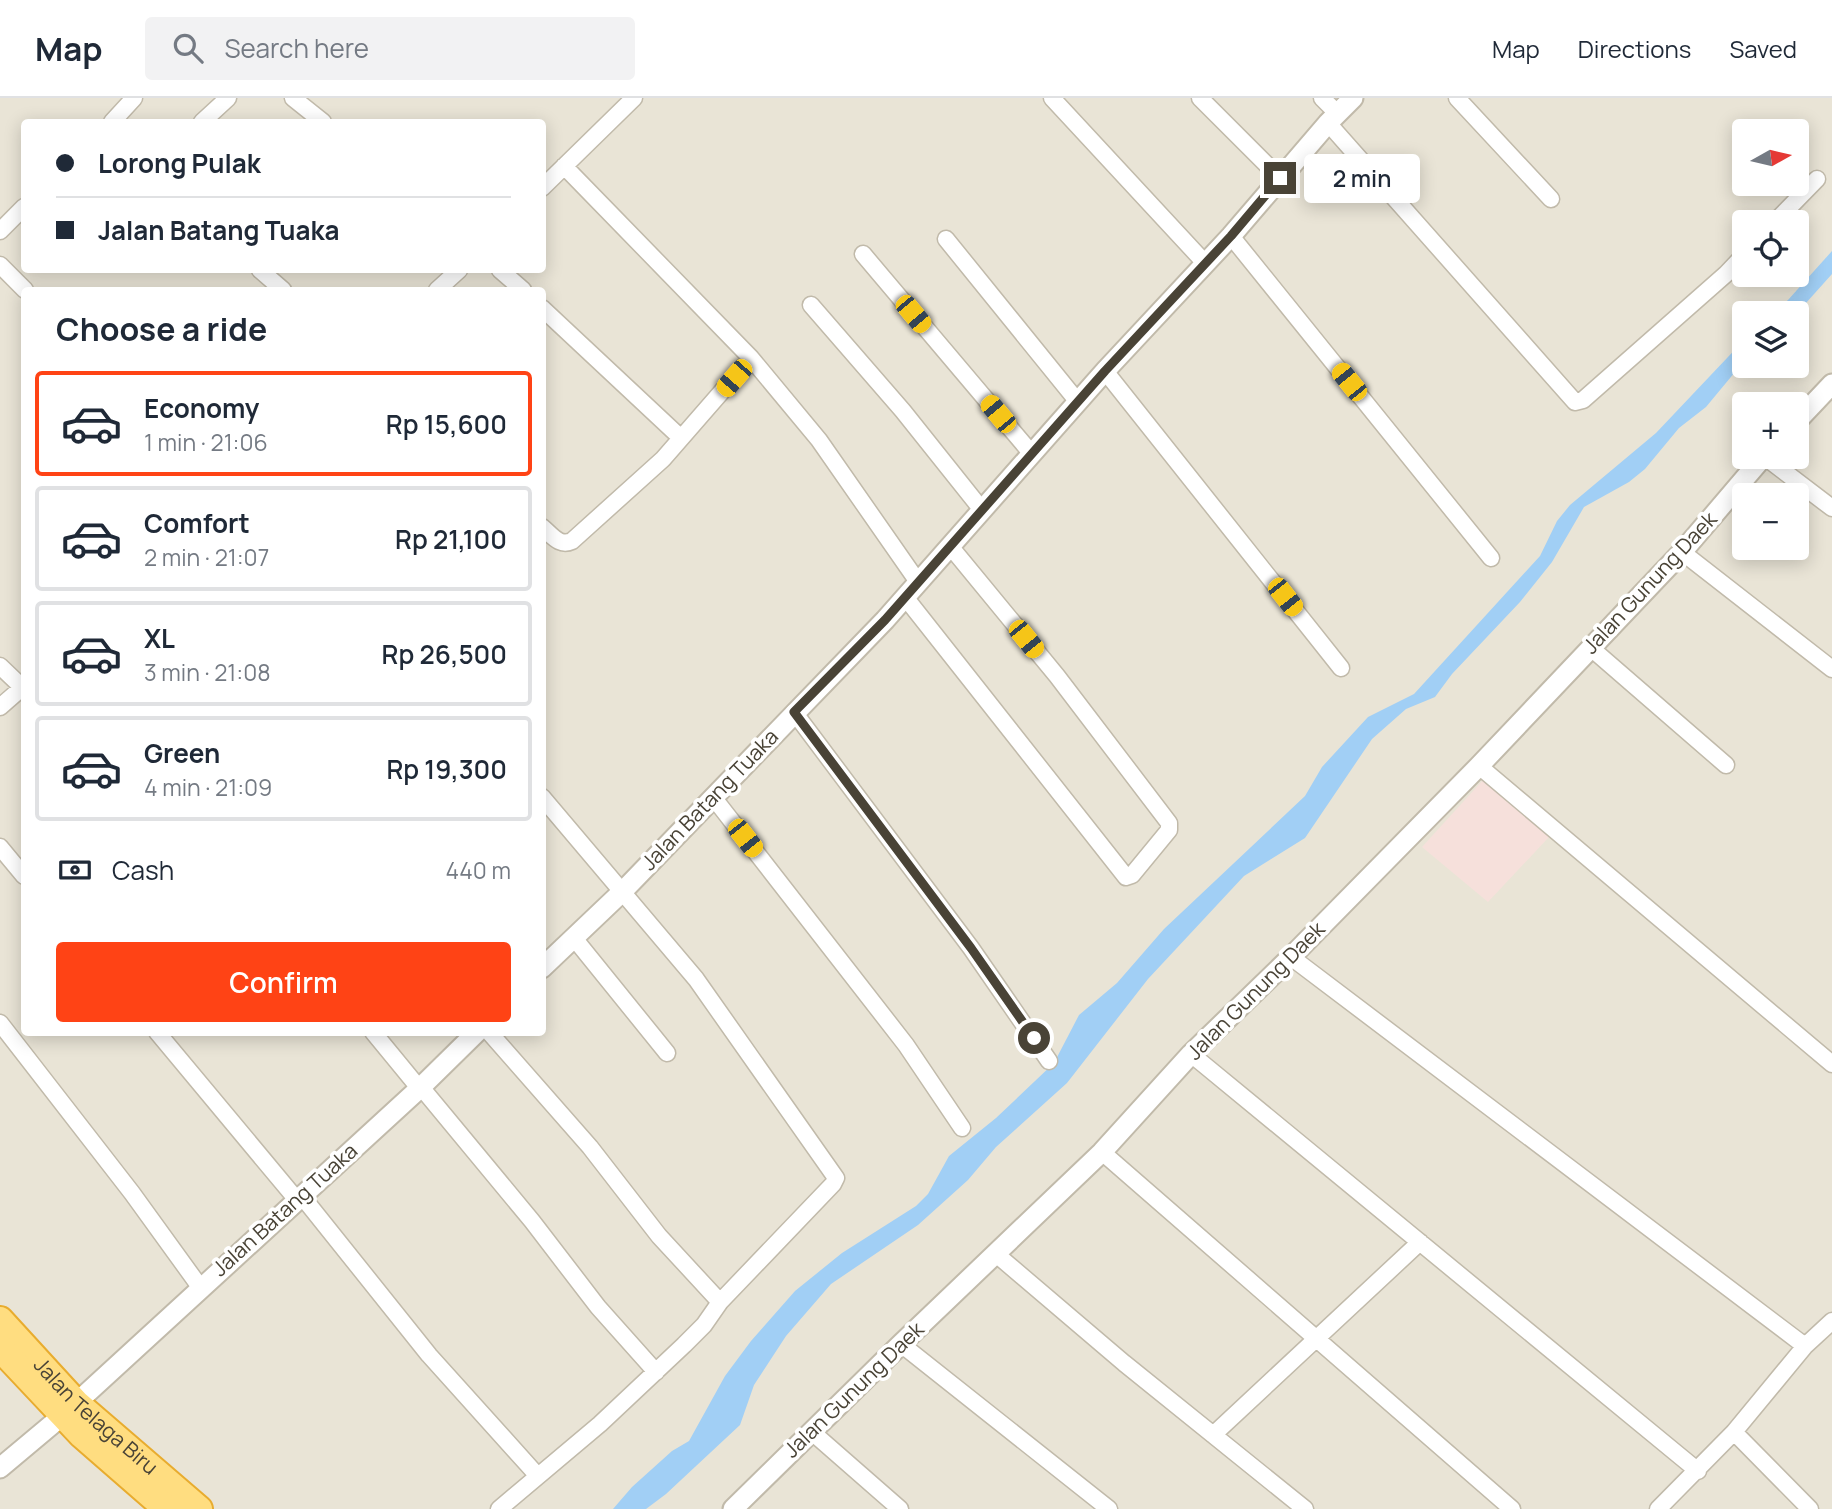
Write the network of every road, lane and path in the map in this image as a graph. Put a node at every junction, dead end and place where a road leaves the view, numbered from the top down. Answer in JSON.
{"nodes":[{"id":1,"x":134,"y":98,"type":"edge"},
{"id":2,"x":228,"y":98,"type":"edge"},
{"id":3,"x":293,"y":98,"type":"edge"},
{"id":4,"x":634,"y":98,"type":"edge"},
{"id":5,"x":1052,"y":98,"type":"edge"},
{"id":6,"x":1200,"y":98,"type":"edge"},
{"id":7,"x":1322,"y":98,"type":"edge"},
{"id":8,"x":1353,"y":98,"type":"edge"},
{"id":9,"x":1457,"y":98,"type":"edge"},
{"id":10,"x":1333,"y":118,"type":"junction"},
{"id":11,"x":115,"y":119,"type":"edge"},
{"id":12,"x":205,"y":119,"type":"edge"},
{"id":13,"x":319,"y":119,"type":"edge"},
{"id":14,"x":564,"y":166,"type":"junction"},
{"id":15,"x":1280,"y":178,"type":"junction"},
{"id":16,"x":1817,"y":179,"type":"dead end"},
{"id":17,"x":546,"y":184,"type":"edge"},
{"id":18,"x":1551,"y":199,"type":"dead end"},
{"id":19,"x":21,"y":210,"type":"edge"},
{"id":20,"x":1787,"y":210,"type":"edge"},
{"id":21,"x":0,"y":231,"type":"edge"},
{"id":22,"x":1231,"y":236,"type":"junction"},
{"id":23,"x":946,"y":239,"type":"dead end"},
{"id":24,"x":863,"y":254,"type":"dead end"},
{"id":25,"x":1205,"y":263,"type":"junction"},
{"id":26,"x":0,"y":265,"type":"edge"},
{"id":27,"x":1732,"y":268,"type":"edge"},
{"id":28,"x":263,"y":273,"type":"edge"},
{"id":29,"x":456,"y":273,"type":"edge"},
{"id":30,"x":503,"y":273,"type":"edge"},
{"id":31,"x":22,"y":287,"type":"edge"},
{"id":32,"x":280,"y":287,"type":"edge"},
{"id":33,"x":441,"y":287,"type":"edge"},
{"id":34,"x":519,"y":287,"type":"edge"},
{"id":35,"x":811,"y":305,"type":"dead end"},
{"id":36,"x":546,"y":312,"type":"edge"},
{"id":37,"x":751,"y":358,"type":"junction"},
{"id":38,"x":1105,"y":371,"type":"junction"},
{"id":39,"x":1832,"y":384,"type":"edge"},
{"id":40,"x":1078,"y":402,"type":"junction"},
{"id":41,"x":1809,"y":408,"type":"edge"},
{"id":42,"x":681,"y":438,"type":"junction"},
{"id":43,"x":1032,"y":454,"type":"junction"},
{"id":44,"x":1754,"y":469,"type":"edge"},
{"id":45,"x":1780,"y":469,"type":"edge"},
{"id":46,"x":1832,"y":508,"type":"edge"},
{"id":47,"x":982,"y":510,"type":"junction"},
{"id":48,"x":546,"y":531,"type":"edge"},
{"id":49,"x":950,"y":546,"type":"junction"},
{"id":50,"x":1682,"y":552,"type":"junction"},
{"id":51,"x":1491,"y":558,"type":"dead end"},
{"id":52,"x":918,"y":582,"type":"junction"},
{"id":53,"x":905,"y":597,"type":"junction"},
{"id":54,"x":1591,"y":648,"type":"junction"},
{"id":55,"x":0,"y":666,"type":"edge"},
{"id":56,"x":1341,"y":668,"type":"dead end"},
{"id":57,"x":1832,"y":669,"type":"edge"},
{"id":58,"x":21,"y":687,"type":"edge"},
{"id":59,"x":21,"y":691,"type":"edge"},
{"id":60,"x":0,"y":707,"type":"edge"},
{"id":61,"x":794,"y":712,"type":"junction"},
{"id":62,"x":1726,"y":765,"type":"dead end"},
{"id":63,"x":1479,"y":766,"type":"junction"},
{"id":64,"x":713,"y":797,"type":"junction"},
{"id":65,"x":546,"y":802,"type":"edge"},
{"id":66,"x":0,"y":847,"type":"edge"},
{"id":67,"x":21,"y":872,"type":"edge"},
{"id":68,"x":623,"y":891,"type":"junction"},
{"id":69,"x":574,"y":938,"type":"junction"},
{"id":70,"x":1291,"y":957,"type":"junction"},
{"id":71,"x":546,"y":964,"type":"edge"},
{"id":72,"x":0,"y":1023,"type":"edge"},
{"id":73,"x":160,"y":1036,"type":"edge"},
{"id":74,"x":376,"y":1036,"type":"edge"},
{"id":75,"x":473,"y":1036,"type":"edge"},
{"id":76,"x":493,"y":1036,"type":"edge"},
{"id":77,"x":667,"y":1053,"type":"dead end"},
{"id":78,"x":1191,"y":1054,"type":"junction"},
{"id":79,"x":1049,"y":1061,"type":"dead end"},
{"id":80,"x":1832,"y":1064,"type":"edge"},
{"id":81,"x":420,"y":1088,"type":"junction"},
{"id":82,"x":962,"y":1128,"type":"dead end"},
{"id":83,"x":1102,"y":1152,"type":"junction"},
{"id":84,"x":299,"y":1198,"type":"junction"},
{"id":85,"x":1420,"y":1242,"type":"junction"},
{"id":86,"x":996,"y":1254,"type":"junction"},
{"id":87,"x":200,"y":1287,"type":"junction"},
{"id":88,"x":720,"y":1302,"type":"junction"},
{"id":89,"x":0,"y":1320,"type":"edge"},
{"id":90,"x":1832,"y":1321,"type":"edge"},
{"id":91,"x":1316,"y":1339,"type":"junction"},
{"id":92,"x":901,"y":1344,"type":"junction"},
{"id":93,"x":1805,"y":1346,"type":"junction"},
{"id":94,"x":0,"y":1348,"type":"edge"},
{"id":95,"x":656,"y":1372,"type":"junction"},
{"id":96,"x":68,"y":1409,"type":"junction"},
{"id":97,"x":812,"y":1432,"type":"junction"},
{"id":98,"x":1734,"y":1432,"type":"junction"},
{"id":99,"x":1213,"y":1435,"type":"junction"},
{"id":100,"x":0,"y":1468,"type":"edge"},
{"id":101,"x":1699,"y":1471,"type":"junction"},
{"id":102,"x":537,"y":1475,"type":"junction"},
{"id":103,"x":167,"y":1509,"type":"edge"},
{"id":104,"x":199,"y":1509,"type":"edge"},
{"id":105,"x":499,"y":1509,"type":"edge"},
{"id":106,"x":733,"y":1509,"type":"edge"},
{"id":107,"x":900,"y":1509,"type":"edge"},
{"id":108,"x":1109,"y":1509,"type":"edge"},
{"id":109,"x":1305,"y":1509,"type":"edge"},
{"id":110,"x":1511,"y":1509,"type":"edge"},
{"id":111,"x":1658,"y":1509,"type":"edge"},
{"id":112,"x":1810,"y":1509,"type":"edge"}],
"edges":[{"from":1,"to":11,"type":"street"},
{"from":2,"to":12,"type":"street"},
{"from":3,"to":13,"type":"street"},
{"from":4,"to":14,"type":"street"},
{"from":5,"to":25,"type":"street"},
{"from":6,"to":15,"type":"street"},
{"from":7,"to":10,"type":"street"},
{"from":8,"to":10,"type":"street","name":"Jalan Batang Tuaka"},
{"from":9,"to":18,"type":"street"},
{"from":10,"to":15,"type":"street","name":"Jalan Batang Tuaka"},
{"from":10,"to":27,"type":"street"},
{"from":14,"to":17,"type":"street"},
{"from":14,"to":37,"type":"street"},
{"from":15,"to":22,"type":"street","name":"Jalan Batang Tuaka"},
{"from":16,"to":20,"type":"street"},
{"from":19,"to":21,"type":"street"},
{"from":22,"to":25,"type":"street","name":"Jalan Batang Tuaka"},
{"from":22,"to":51,"type":"street"},
{"from":23,"to":40,"type":"street"},
{"from":24,"to":43,"type":"street"},
{"from":25,"to":38,"type":"street","name":"Jalan Batang Tuaka"},
{"from":26,"to":31,"type":"street"},
{"from":28,"to":32,"type":"street"},
{"from":29,"to":33,"type":"street"},
{"from":30,"to":34,"type":"street"},
{"from":35,"to":47,"type":"street"},
{"from":36,"to":42,"type":"street"},
{"from":37,"to":42,"type":"street"},
{"from":37,"to":52,"type":"street"},
{"from":38,"to":40,"type":"street","name":"Jalan Batang Tuaka"},
{"from":38,"to":56,"type":"street"},
{"from":39,"to":41,"type":"street"},
{"from":40,"to":43,"type":"street","name":"Jalan Batang Tuaka"},
{"from":42,"to":48,"type":"street"},
{"from":43,"to":47,"type":"street","name":"Jalan Batang Tuaka"},
{"from":44,"to":50,"type":"street","name":"Jalan Gunung Daek"},
{"from":45,"to":46,"type":"street"},
{"from":47,"to":49,"type":"street","name":"Jalan Batang Tuaka"},
{"from":49,"to":52,"type":"street","name":"Jalan Batang Tuaka"},
{"from":49,"to":53,"type":"street"},
{"from":50,"to":54,"type":"street","name":"Jalan Gunung Daek"},
{"from":50,"to":57,"type":"street"},
{"from":52,"to":53,"type":"street","name":"Jalan Batang Tuaka"},
{"from":53,"to":61,"type":"street","name":"Jalan Batang Tuaka"},
{"from":54,"to":62,"type":"street"},
{"from":54,"to":63,"type":"street","name":"Jalan Gunung Daek"},
{"from":55,"to":58,"type":"street"},
{"from":59,"to":60,"type":"street"},
{"from":61,"to":64,"type":"street","name":"Jalan Batang Tuaka"},
{"from":61,"to":79,"type":"street"},
{"from":63,"to":70,"type":"street","name":"Jalan Gunung Daek"},
{"from":63,"to":80,"type":"street"},
{"from":64,"to":68,"type":"street","name":"Jalan Batang Tuaka"},
{"from":64,"to":82,"type":"street"},
{"from":65,"to":68,"type":"street"},
{"from":66,"to":67,"type":"street"},
{"from":68,"to":69,"type":"street","name":"Jalan Batang Tuaka"},
{"from":68,"to":88,"type":"street"},
{"from":69,"to":71,"type":"street","name":"Jalan Batang Tuaka"},
{"from":69,"to":77,"type":"street"},
{"from":70,"to":78,"type":"street","name":"Jalan Gunung Daek"},
{"from":70,"to":93,"type":"street"},
{"from":72,"to":87,"type":"street"},
{"from":73,"to":84,"type":"street"},
{"from":74,"to":81,"type":"street"},
{"from":75,"to":81,"type":"street","name":"Jalan Batang Tuaka"},
{"from":76,"to":88,"type":"street"},
{"from":78,"to":83,"type":"street","name":"Jalan Gunung Daek"},
{"from":78,"to":85,"type":"street"},
{"from":81,"to":84,"type":"street","name":"Jalan Batang Tuaka"},
{"from":81,"to":95,"type":"street"},
{"from":83,"to":86,"type":"street","name":"Jalan Gunung Daek"},
{"from":83,"to":91,"type":"street"},
{"from":84,"to":87,"type":"street","name":"Jalan Batang Tuaka"},
{"from":84,"to":102,"type":"street"},
{"from":85,"to":91,"type":"street"},
{"from":85,"to":101,"type":"street"},
{"from":86,"to":92,"type":"street","name":"Jalan Gunung Daek"},
{"from":86,"to":99,"type":"street"},
{"from":87,"to":96,"type":"street","name":"Jalan Batang Tuaka"},
{"from":88,"to":95,"type":"street"},
{"from":89,"to":96,"type":"highway","name":"Jalan Telaga Biru"},
{"from":90,"to":93,"type":"street"},
{"from":91,"to":99,"type":"street"},
{"from":91,"to":110,"type":"street"},
{"from":92,"to":97,"type":"street","name":"Jalan Gunung Daek"},
{"from":92,"to":108,"type":"street"},
{"from":93,"to":98,"type":"street"},
{"from":94,"to":96,"type":"highway","name":"Jalan Telaga Biru"},
{"from":95,"to":102,"type":"street"},
{"from":96,"to":100,"type":"street","name":"Jalan Batang Tuaka"},
{"from":96,"to":103,"type":"highway","name":"Jalan Telaga Biru"},
{"from":96,"to":104,"type":"highway","name":"Jalan Telaga Biru"},
{"from":97,"to":106,"type":"street","name":"Jalan Gunung Daek"},
{"from":97,"to":107,"type":"street"},
{"from":98,"to":101,"type":"street"},
{"from":98,"to":112,"type":"street"},
{"from":99,"to":109,"type":"street"},
{"from":101,"to":111,"type":"street"},
{"from":102,"to":105,"type":"street"}]}
